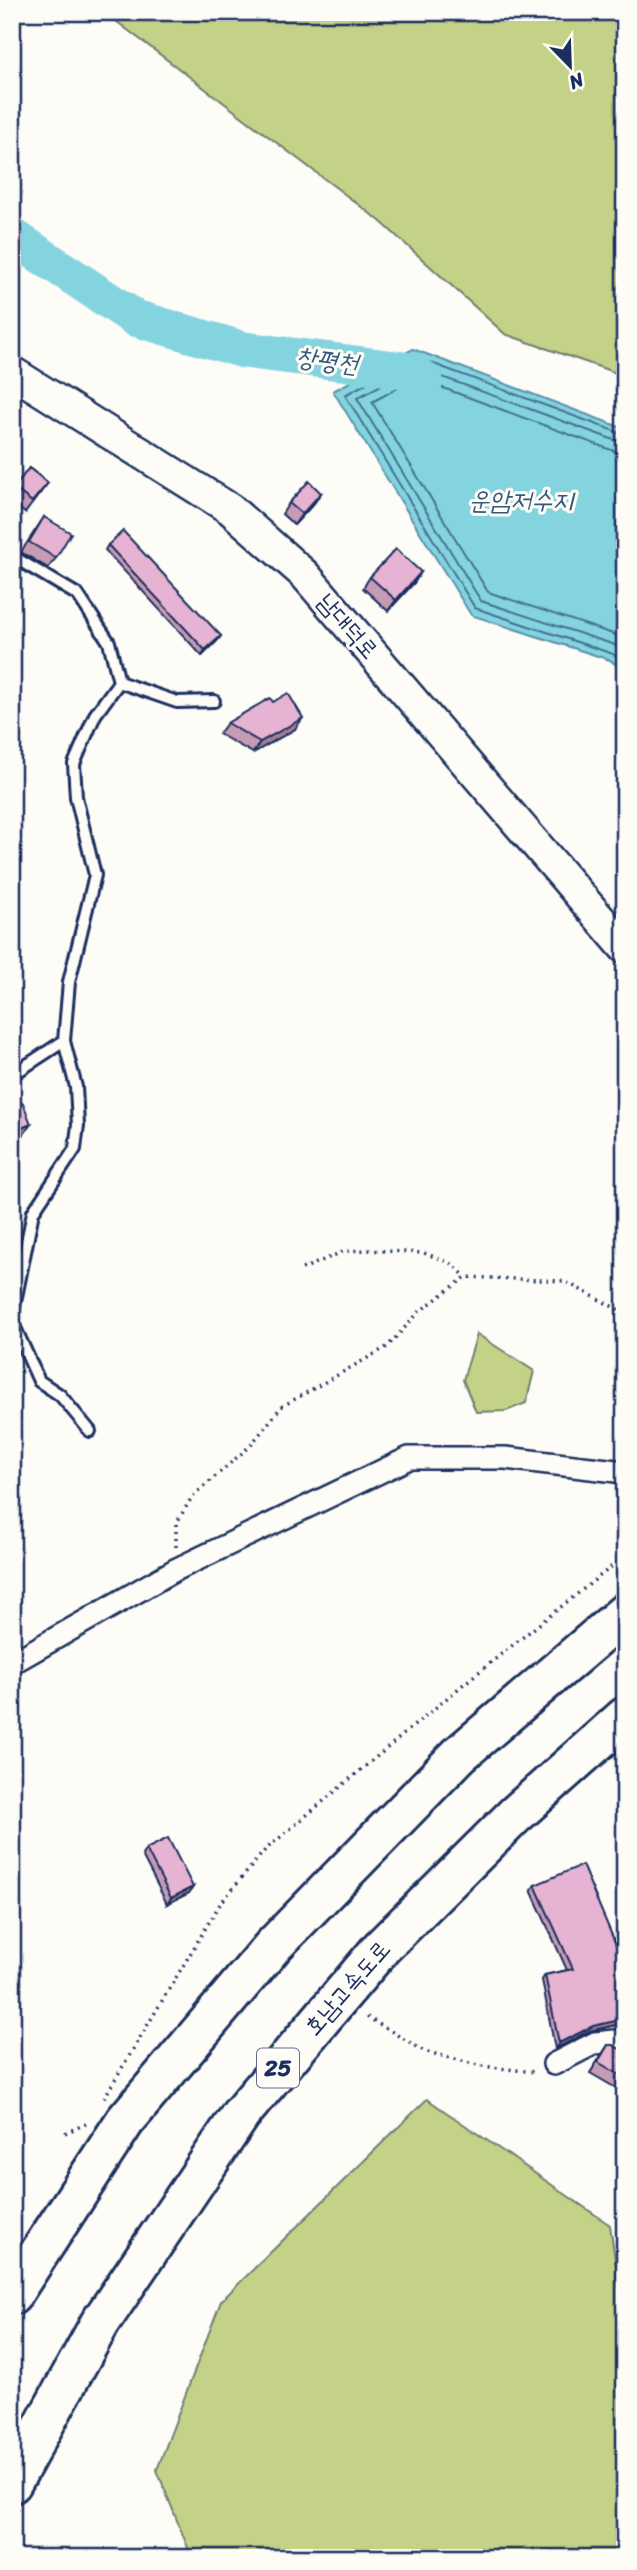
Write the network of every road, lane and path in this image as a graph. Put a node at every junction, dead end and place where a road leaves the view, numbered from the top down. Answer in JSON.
{"nodes":[{"id":1,"x":12,"y":372,"type":"edge"},
{"id":2,"x":12,"y":556,"type":"edge"},
{"id":3,"x":119,"y":682,"type":"junction"},
{"id":4,"x":214,"y":701,"type":"dead end"},
{"id":5,"x":625,"y":948,"type":"edge"},
{"id":6,"x":64,"y":1041,"type":"junction"},
{"id":7,"x":12,"y":1075,"type":"edge"},
{"id":8,"x":302,"y":1269,"type":"dead end"},
{"id":9,"x":466,"y":1277,"type":"junction"},
{"id":10,"x":625,"y":1313,"type":"edge"},
{"id":11,"x":12,"y":1319,"type":"edge"},
{"id":12,"x":90,"y":1430,"type":"dead end"},
{"id":13,"x":625,"y":1472,"type":"edge"},
{"id":14,"x":625,"y":1556,"type":"edge"},
{"id":15,"x":175,"y":1570,"type":"junction"},
{"id":16,"x":625,"y":1613,"type":"edge"},
{"id":17,"x":12,"y":1663,"type":"edge"},
{"id":18,"x":625,"y":1717,"type":"edge"},
{"id":19,"x":367,"y":2017,"type":"dead end"},
{"id":20,"x":625,"y":2040,"type":"edge"},
{"id":21,"x":554,"y":2064,"type":"joint"},
{"id":22,"x":102,"y":2102,"type":"dead end"},
{"id":23,"x":90,"y":2123,"type":"dead end"},
{"id":24,"x":65,"y":2133,"type":"dead end"},
{"id":25,"x":12,"y":2295,"type":"edge"},
{"id":26,"x":12,"y":2483,"type":"edge"}],
"edges":[{"from":1,"to":5,"type":"main road","name":"남대덕로"},
{"from":2,"to":3,"type":"lane"},
{"from":3,"to":4,"type":"lane"},
{"from":3,"to":6,"type":"lane"},
{"from":6,"to":7,"type":"lane"},
{"from":6,"to":11,"type":"lane"},
{"from":8,"to":9,"type":"path"},
{"from":9,"to":10,"type":"path"},
{"from":9,"to":15,"type":"path"},
{"from":11,"to":12,"type":"lane"},
{"from":13,"to":15,"type":"street"},
{"from":14,"to":22,"type":"path"},
{"from":15,"to":17,"type":"street"},
{"from":16,"to":25,"type":"highway"},
{"from":18,"to":26,"type":"highway","name":"호남고속도로","number":"25"},
{"from":19,"to":21,"type":"path"},
{"from":20,"to":21,"type":"street"},
{"from":23,"to":24,"type":"path"}]}
